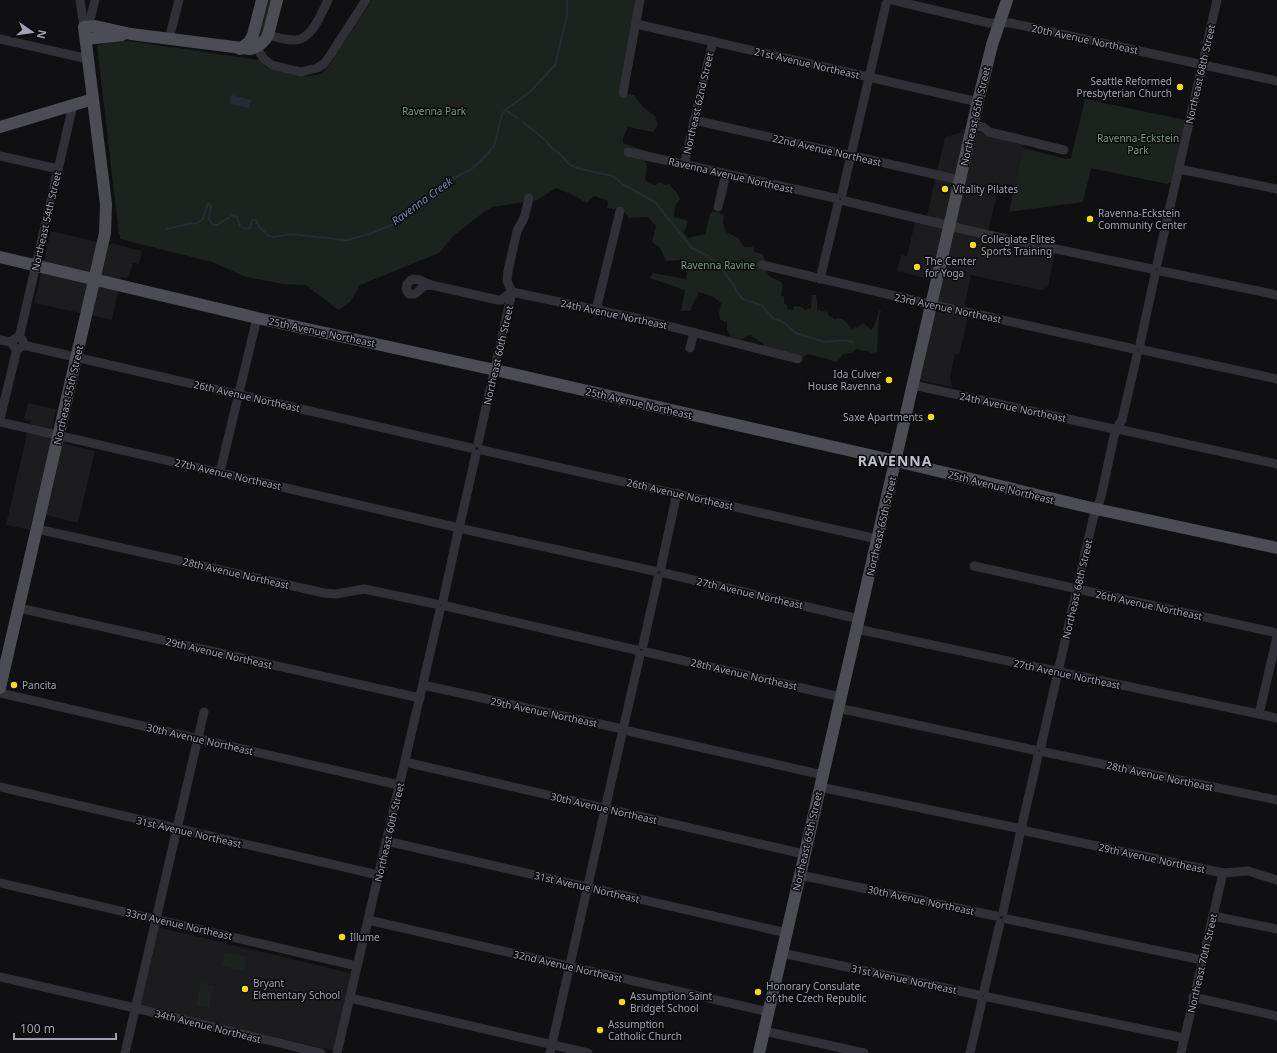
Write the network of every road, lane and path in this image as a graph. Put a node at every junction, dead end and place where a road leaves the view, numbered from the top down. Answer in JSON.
{"nodes":[{"id":1,"x":80,"y":0,"type":"edge"},
{"id":2,"x":95,"y":0,"type":"edge"},
{"id":3,"x":179,"y":0,"type":"edge"},
{"id":4,"x":262,"y":0,"type":"edge"},
{"id":5,"x":277,"y":0,"type":"edge"},
{"id":6,"x":328,"y":0,"type":"edge"},
{"id":7,"x":366,"y":0,"type":"edge"},
{"id":8,"x":640,"y":0,"type":"edge"},
{"id":9,"x":1008,"y":0,"type":"edge"},
{"id":10,"x":1217,"y":0,"type":"edge"},
{"id":11,"x":888,"y":1,"type":"edge"},
{"id":12,"x":1000,"y":23,"type":"junction"},
{"id":13,"x":636,"y":24,"type":"junction"},
{"id":14,"x":84,"y":27,"type":"junction"},
{"id":15,"x":131,"y":34,"type":"junction"},
{"id":16,"x":268,"y":35,"type":"junction"},
{"id":17,"x":0,"y":39,"type":"edge"},
{"id":18,"x":86,"y":39,"type":"junction"},
{"id":19,"x":169,"y":39,"type":"junction"},
{"id":20,"x":713,"y":41,"type":"junction"},
{"id":21,"x":256,"y":47,"type":"junction"},
{"id":22,"x":240,"y":49,"type":"junction"},
{"id":23,"x":88,"y":59,"type":"junction"},
{"id":24,"x":1203,"y":65,"type":"junction"},
{"id":25,"x":869,"y":77,"type":"junction"},
{"id":26,"x":1277,"y":81,"type":"edge"},
{"id":27,"x":623,"y":93,"type":"dead end"},
{"id":28,"x":93,"y":99,"type":"junction"},
{"id":29,"x":978,"y":102,"type":"junction"},
{"id":30,"x":73,"y":104,"type":"junction"},
{"id":31,"x":694,"y":120,"type":"junction"},
{"id":32,"x":972,"y":125,"type":"junction"},
{"id":33,"x":0,"y":127,"type":"edge"},
{"id":34,"x":1064,"y":150,"type":"dead end"},
{"id":35,"x":628,"y":152,"type":"dead end"},
{"id":36,"x":0,"y":156,"type":"edge"},
{"id":37,"x":851,"y":156,"type":"junction"},
{"id":38,"x":684,"y":165,"type":"junction"},
{"id":39,"x":58,"y":169,"type":"junction"},
{"id":40,"x":1179,"y":169,"type":"junction"},
{"id":41,"x":726,"y":174,"type":"junction"},
{"id":42,"x":960,"y":180,"type":"junction"},
{"id":43,"x":1277,"y":189,"type":"edge"},
{"id":44,"x":529,"y":198,"type":"dead end"},
{"id":45,"x":840,"y":199,"type":"junction"},
{"id":46,"x":718,"y":207,"type":"dead end"},
{"id":47,"x":620,"y":211,"type":"dead end"},
{"id":48,"x":949,"y":226,"type":"junction"},
{"id":49,"x":0,"y":257,"type":"edge"},
{"id":50,"x":762,"y":265,"type":"dead end"},
{"id":51,"x":35,"y":266,"type":"junction"},
{"id":52,"x":1156,"y":270,"type":"junction"},
{"id":53,"x":820,"y":279,"type":"junction"},
{"id":54,"x":95,"y":280,"type":"junction"},
{"id":55,"x":431,"y":285,"type":"dead end"},
{"id":56,"x":512,"y":292,"type":"junction"},
{"id":57,"x":1277,"y":295,"type":"edge"},
{"id":58,"x":931,"y":304,"type":"junction"},
{"id":59,"x":596,"y":310,"type":"junction"},
{"id":60,"x":257,"y":318,"type":"junction"},
{"id":61,"x":694,"y":332,"type":"junction"},
{"id":62,"x":0,"y":340,"type":"edge"},
{"id":63,"x":18,"y":344,"type":"junction"},
{"id":64,"x":690,"y":348,"type":"dead end"},
{"id":65,"x":1138,"y":349,"type":"junction"},
{"id":66,"x":77,"y":358,"type":"junction"},
{"id":67,"x":798,"y":359,"type":"dead end"},
{"id":68,"x":495,"y":370,"type":"junction"},
{"id":69,"x":1277,"y":379,"type":"edge"},
{"id":70,"x":913,"y":385,"type":"junction"},
{"id":71,"x":238,"y":394,"type":"junction"},
{"id":72,"x":0,"y":418,"type":"edge"},
{"id":73,"x":0,"y":422,"type":"edge"},
{"id":74,"x":1118,"y":429,"type":"junction"},
{"id":75,"x":59,"y":436,"type":"junction"},
{"id":76,"x":477,"y":449,"type":"junction"},
{"id":77,"x":896,"y":461,"type":"junction"},
{"id":78,"x":1277,"y":464,"type":"edge"},
{"id":79,"x":220,"y":472,"type":"junction"},
{"id":80,"x":677,"y":493,"type":"junction"},
{"id":81,"x":1096,"y":509,"type":"junction"},
{"id":82,"x":459,"y":528,"type":"junction"},
{"id":83,"x":37,"y":529,"type":"junction"},
{"id":84,"x":877,"y":539,"type":"junction"},
{"id":85,"x":1277,"y":548,"type":"edge"},
{"id":86,"x":974,"y":566,"type":"dead end"},
{"id":87,"x":659,"y":572,"type":"junction"},
{"id":88,"x":1076,"y":589,"type":"junction"},
{"id":89,"x":441,"y":605,"type":"junction"},
{"id":90,"x":19,"y":608,"type":"junction"},
{"id":91,"x":858,"y":624,"type":"junction"},
{"id":92,"x":1277,"y":632,"type":"edge"},
{"id":93,"x":1277,"y":637,"type":"edge"},
{"id":94,"x":4,"y":649,"type":"edge"},
{"id":95,"x":641,"y":650,"type":"junction"},
{"id":96,"x":1058,"y":672,"type":"junction"},
{"id":97,"x":423,"y":685,"type":"junction"},
{"id":98,"x":0,"y":688,"type":"edge"},
{"id":99,"x":0,"y":692,"type":"edge"},
{"id":100,"x":420,"y":698,"type":"junction"},
{"id":101,"x":840,"y":702,"type":"junction"},
{"id":102,"x":204,"y":712,"type":"dead end"},
{"id":103,"x":1259,"y":714,"type":"junction"},
{"id":104,"x":1277,"y":718,"type":"edge"},
{"id":105,"x":623,"y":729,"type":"junction"},
{"id":106,"x":198,"y":738,"type":"junction"},
{"id":107,"x":1039,"y":751,"type":"junction"},
{"id":108,"x":405,"y":762,"type":"junction"},
{"id":109,"x":823,"y":775,"type":"junction"},
{"id":110,"x":399,"y":785,"type":"junction"},
{"id":111,"x":0,"y":787,"type":"edge"},
{"id":112,"x":820,"y":787,"type":"junction"},
{"id":113,"x":1277,"y":800,"type":"edge"},
{"id":114,"x":605,"y":808,"type":"junction"},
{"id":115,"x":177,"y":829,"type":"junction"},
{"id":116,"x":1021,"y":829,"type":"junction"},
{"id":117,"x":386,"y":841,"type":"junction"},
{"id":118,"x":804,"y":854,"type":"junction"},
{"id":119,"x":1223,"y":873,"type":"junction"},
{"id":120,"x":378,"y":875,"type":"junction"},
{"id":121,"x":800,"y":875,"type":"junction"},
{"id":122,"x":1277,"y":880,"type":"edge"},
{"id":123,"x":0,"y":883,"type":"edge"},
{"id":124,"x":587,"y":886,"type":"junction"},
{"id":125,"x":1213,"y":916,"type":"junction"},
{"id":126,"x":1001,"y":917,"type":"junction"},
{"id":127,"x":156,"y":918,"type":"junction"},
{"id":128,"x":368,"y":920,"type":"junction"},
{"id":129,"x":1277,"y":929,"type":"edge"},
{"id":130,"x":787,"y":933,"type":"junction"},
{"id":131,"x":782,"y":953,"type":"junction"},
{"id":132,"x":1202,"y":960,"type":"junction"},
{"id":133,"x":357,"y":966,"type":"junction"},
{"id":134,"x":569,"y":966,"type":"junction"},
{"id":135,"x":0,"y":977,"type":"edge"},
{"id":136,"x":983,"y":996,"type":"junction"},
{"id":137,"x":1194,"y":997,"type":"junction"},
{"id":138,"x":350,"y":998,"type":"junction"},
{"id":139,"x":135,"y":1008,"type":"junction"},
{"id":140,"x":768,"y":1012,"type":"junction"},
{"id":141,"x":1277,"y":1016,"type":"edge"},
{"id":142,"x":764,"y":1031,"type":"junction"},
{"id":143,"x":1184,"y":1038,"type":"junction"},
{"id":144,"x":551,"y":1049,"type":"edge"},
{"id":145,"x":125,"y":1053,"type":"edge"},
{"id":146,"x":322,"y":1053,"type":"edge"},
{"id":147,"x":337,"y":1053,"type":"edge"},
{"id":148,"x":588,"y":1053,"type":"edge"},
{"id":149,"x":759,"y":1053,"type":"edge"},
{"id":150,"x":864,"y":1053,"type":"edge"},
{"id":151,"x":970,"y":1053,"type":"edge"},
{"id":152,"x":1180,"y":1053,"type":"edge"}],
"edges":[{"from":1,"to":14,"type":"street"},
{"from":2,"to":14,"type":"street"},
{"from":3,"to":19,"type":"street"},
{"from":4,"to":22,"type":"main road"},
{"from":5,"to":16,"type":"main road"},
{"from":6,"to":16,"type":"street"},
{"from":7,"to":21,"type":"street"},
{"from":8,"to":13,"type":"street"},
{"from":9,"to":12,"type":"main road","name":"Northeast 65th Street"},
{"from":10,"to":24,"type":"street","name":"Northeast 68th Street"},
{"from":11,"to":12,"type":"street","name":"20th Avenue Northeast"},
{"from":11,"to":25,"type":"street"},
{"from":12,"to":24,"type":"street","name":"20th Avenue Northeast"},
{"from":12,"to":29,"type":"main road","name":"Northeast 65th Street"},
{"from":13,"to":20,"type":"street","name":"21st Avenue Northeast"},
{"from":13,"to":27,"type":"street"},
{"from":14,"to":15,"type":"main road"},
{"from":14,"to":18,"type":"main road"},
{"from":15,"to":18,"type":"main road"},
{"from":15,"to":19,"type":"main road"},
{"from":16,"to":21,"type":"main road"},
{"from":17,"to":23,"type":"street"},
{"from":18,"to":23,"type":"main road"},
{"from":19,"to":22,"type":"main road"},
{"from":20,"to":25,"type":"street","name":"21st Avenue Northeast"},
{"from":20,"to":31,"type":"street","name":"Northeast 62nd Street"},
{"from":21,"to":22,"type":"main road"},
{"from":23,"to":28,"type":"main road"},
{"from":24,"to":26,"type":"street","name":"20th Avenue Northeast"},
{"from":24,"to":40,"type":"street","name":"Northeast 68th Street"},
{"from":25,"to":29,"type":"street","name":"21st Avenue Northeast"},
{"from":25,"to":37,"type":"street"},
{"from":28,"to":30,"type":"main road"},
{"from":28,"to":54,"type":"main road","name":"Northeast 55th Street"},
{"from":29,"to":32,"type":"main road","name":"Northeast 65th Street"},
{"from":30,"to":33,"type":"main road"},
{"from":30,"to":39,"type":"street","name":"Northeast 54th Street"},
{"from":31,"to":37,"type":"street","name":"22nd Avenue Northeast"},
{"from":31,"to":38,"type":"street","name":"Northeast 62nd Street"},
{"from":32,"to":34,"type":"street"},
{"from":32,"to":42,"type":"main road","name":"Northeast 65th Street"},
{"from":35,"to":38,"type":"street","name":"Ravenna Avenue Northeast"},
{"from":36,"to":39,"type":"street"},
{"from":37,"to":42,"type":"street","name":"22nd Avenue Northeast"},
{"from":37,"to":45,"type":"street"},
{"from":38,"to":41,"type":"street","name":"Ravenna Avenue Northeast"},
{"from":39,"to":51,"type":"street","name":"Northeast 54th Street"},
{"from":40,"to":43,"type":"street"},
{"from":40,"to":52,"type":"street","name":"Northeast 68th Street"},
{"from":41,"to":45,"type":"street","name":"Ravenna Avenue Northeast"},
{"from":41,"to":46,"type":"street"},
{"from":42,"to":48,"type":"main road","name":"Northeast 65th Street"},
{"from":44,"to":56,"type":"street","name":"Northeast 60th Street"},
{"from":45,"to":48,"type":"street","name":"Ravenna Avenue Northeast"},
{"from":45,"to":53,"type":"street"},
{"from":47,"to":59,"type":"street"},
{"from":48,"to":52,"type":"street","name":"Ravenna Avenue Northeast"},
{"from":48,"to":58,"type":"main road","name":"Northeast 65th Street"},
{"from":49,"to":51,"type":"main road","name":"25th Avenue Northeast"},
{"from":50,"to":53,"type":"street","name":"23rd Avenue Northeast"},
{"from":51,"to":54,"type":"main road","name":"25th Avenue Northeast"},
{"from":51,"to":63,"type":"street","name":"Northeast 54th Street"},
{"from":52,"to":57,"type":"street","name":"Ravenna Avenue Northeast"},
{"from":52,"to":65,"type":"street","name":"Northeast 68th Street"},
{"from":53,"to":58,"type":"street","name":"23rd Avenue Northeast"},
{"from":54,"to":60,"type":"main road","name":"25th Avenue Northeast"},
{"from":54,"to":66,"type":"main road","name":"Northeast 55th Street"},
{"from":55,"to":56,"type":"street"},
{"from":56,"to":59,"type":"street","name":"24th Avenue Northeast"},
{"from":56,"to":68,"type":"street","name":"Northeast 60th Street"},
{"from":58,"to":65,"type":"street","name":"23rd Avenue Northeast"},
{"from":58,"to":70,"type":"main road","name":"Northeast 65th Street"},
{"from":59,"to":61,"type":"street","name":"24th Avenue Northeast"},
{"from":60,"to":68,"type":"main road","name":"25th Avenue Northeast"},
{"from":60,"to":71,"type":"street"},
{"from":61,"to":64,"type":"street"},
{"from":61,"to":67,"type":"street","name":"24th Avenue Northeast"},
{"from":62,"to":63,"type":"street","name":"26th Avenue Northeast"},
{"from":63,"to":66,"type":"street","name":"26th Avenue Northeast"},
{"from":63,"to":72,"type":"street","name":"Northeast 54th Street"},
{"from":65,"to":69,"type":"street","name":"23rd Avenue Northeast"},
{"from":65,"to":74,"type":"street","name":"Northeast 68th Street"},
{"from":66,"to":71,"type":"street","name":"26th Avenue Northeast"},
{"from":66,"to":75,"type":"main road","name":"Northeast 55th Street"},
{"from":68,"to":76,"type":"street","name":"Northeast 60th Street"},
{"from":68,"to":77,"type":"main road","name":"25th Avenue Northeast"},
{"from":70,"to":74,"type":"street","name":"24th Avenue Northeast"},
{"from":70,"to":77,"type":"main road","name":"Northeast 65th Street"},
{"from":71,"to":76,"type":"street","name":"26th Avenue Northeast"},
{"from":71,"to":79,"type":"street"},
{"from":73,"to":75,"type":"street","name":"27th Avenue Northeast"},
{"from":74,"to":78,"type":"street","name":"24th Avenue Northeast"},
{"from":74,"to":81,"type":"street","name":"Northeast 68th Street"},
{"from":75,"to":79,"type":"street","name":"27th Avenue Northeast"},
{"from":75,"to":83,"type":"main road","name":"Northeast 55th Street"},
{"from":76,"to":80,"type":"street","name":"26th Avenue Northeast"},
{"from":76,"to":82,"type":"street","name":"Northeast 60th Street"},
{"from":77,"to":81,"type":"main road","name":"25th Avenue Northeast"},
{"from":77,"to":84,"type":"main road","name":"Northeast 65th Street"},
{"from":79,"to":82,"type":"street","name":"27th Avenue Northeast"},
{"from":80,"to":84,"type":"street","name":"26th Avenue Northeast"},
{"from":80,"to":87,"type":"street"},
{"from":81,"to":85,"type":"main road","name":"25th Avenue Northeast"},
{"from":81,"to":88,"type":"street","name":"Northeast 68th Street"},
{"from":82,"to":87,"type":"street","name":"27th Avenue Northeast"},
{"from":82,"to":89,"type":"street","name":"Northeast 60th Street"},
{"from":83,"to":89,"type":"street","name":"28th Avenue Northeast"},
{"from":83,"to":90,"type":"main road","name":"Northeast 55th Street"},
{"from":84,"to":91,"type":"main road","name":"Northeast 65th Street"},
{"from":86,"to":88,"type":"street","name":"26th Avenue Northeast"},
{"from":87,"to":91,"type":"street","name":"27th Avenue Northeast"},
{"from":87,"to":95,"type":"street"},
{"from":88,"to":92,"type":"street","name":"26th Avenue Northeast"},
{"from":88,"to":96,"type":"street","name":"Northeast 68th Street"},
{"from":89,"to":95,"type":"street","name":"28th Avenue Northeast"},
{"from":89,"to":97,"type":"street","name":"Northeast 60th Street"},
{"from":90,"to":94,"type":"main road","name":"Northeast 55th Street"},
{"from":90,"to":100,"type":"street","name":"29th Avenue Northeast"},
{"from":91,"to":96,"type":"street","name":"27th Avenue Northeast"},
{"from":91,"to":101,"type":"main road","name":"Northeast 65th Street"},
{"from":93,"to":103,"type":"street"},
{"from":94,"to":98,"type":"main road","name":"Northeast 55th Street"},
{"from":95,"to":101,"type":"street","name":"28th Avenue Northeast"},
{"from":95,"to":105,"type":"street"},
{"from":96,"to":103,"type":"street","name":"27th Avenue Northeast"},
{"from":96,"to":107,"type":"street","name":"Northeast 68th Street"},
{"from":97,"to":100,"type":"street","name":"Northeast 60th Street"},
{"from":97,"to":105,"type":"street","name":"29th Avenue Northeast"},
{"from":99,"to":106,"type":"street","name":"30th Avenue Northeast"},
{"from":100,"to":108,"type":"street","name":"Northeast 60th Street"},
{"from":101,"to":107,"type":"street","name":"28th Avenue Northeast"},
{"from":101,"to":109,"type":"main road","name":"Northeast 65th Street"},
{"from":102,"to":106,"type":"street"},
{"from":103,"to":104,"type":"street","name":"27th Avenue Northeast"},
{"from":105,"to":109,"type":"street","name":"29th Avenue Northeast"},
{"from":105,"to":114,"type":"street"},
{"from":106,"to":110,"type":"street","name":"30th Avenue Northeast"},
{"from":106,"to":115,"type":"street"},
{"from":107,"to":113,"type":"street","name":"28th Avenue Northeast"},
{"from":107,"to":116,"type":"street","name":"Northeast 68th Street"},
{"from":108,"to":110,"type":"street","name":"Northeast 60th Street"},
{"from":108,"to":114,"type":"street","name":"30th Avenue Northeast"},
{"from":109,"to":112,"type":"main road","name":"Northeast 65th Street"},
{"from":110,"to":117,"type":"street","name":"Northeast 60th Street"},
{"from":111,"to":115,"type":"street","name":"31st Avenue Northeast"},
{"from":112,"to":116,"type":"street","name":"29th Avenue Northeast"},
{"from":112,"to":118,"type":"main road","name":"Northeast 65th Street"},
{"from":114,"to":118,"type":"street","name":"30th Avenue Northeast"},
{"from":114,"to":124,"type":"street"},
{"from":115,"to":120,"type":"street","name":"31st Avenue Northeast"},
{"from":115,"to":127,"type":"street"},
{"from":116,"to":119,"type":"street","name":"29th Avenue Northeast"},
{"from":116,"to":126,"type":"street","name":"Northeast 68th Street"},
{"from":117,"to":120,"type":"street","name":"Northeast 60th Street"},
{"from":117,"to":124,"type":"street","name":"31st Avenue Northeast"},
{"from":118,"to":121,"type":"main road","name":"Northeast 65th Street"},
{"from":119,"to":122,"type":"street","name":"29th Avenue Northeast"},
{"from":119,"to":125,"type":"street","name":"Northeast 70th Street"},
{"from":120,"to":128,"type":"street","name":"Northeast 60th Street"},
{"from":121,"to":126,"type":"street","name":"30th Avenue Northeast"},
{"from":121,"to":130,"type":"main road","name":"Northeast 65th Street"},
{"from":123,"to":127,"type":"street","name":"33rd Avenue Northeast"},
{"from":124,"to":130,"type":"street","name":"31st Avenue Northeast"},
{"from":124,"to":134,"type":"street"},
{"from":125,"to":129,"type":"street"},
{"from":125,"to":132,"type":"street","name":"Northeast 70th Street"},
{"from":126,"to":132,"type":"street","name":"30th Avenue Northeast"},
{"from":126,"to":136,"type":"street","name":"Northeast 68th Street"},
{"from":127,"to":133,"type":"street","name":"33rd Avenue Northeast"},
{"from":127,"to":139,"type":"street"},
{"from":128,"to":133,"type":"street","name":"Northeast 60th Street"},
{"from":128,"to":134,"type":"street","name":"32nd Avenue Northeast"},
{"from":130,"to":131,"type":"main road","name":"Northeast 65th Street"},
{"from":131,"to":136,"type":"street","name":"31st Avenue Northeast"},
{"from":131,"to":140,"type":"main road","name":"Northeast 65th Street"},
{"from":132,"to":137,"type":"street","name":"Northeast 70th Street"},
{"from":133,"to":138,"type":"street","name":"Northeast 60th Street"},
{"from":134,"to":140,"type":"street","name":"32nd Avenue Northeast"},
{"from":134,"to":144,"type":"street"},
{"from":135,"to":139,"type":"street","name":"34th Avenue Northeast"},
{"from":136,"to":143,"type":"street","name":"31st Avenue Northeast"},
{"from":136,"to":151,"type":"street","name":"Northeast 68th Street"},
{"from":137,"to":141,"type":"street"},
{"from":137,"to":143,"type":"street","name":"Northeast 70th Street"},
{"from":138,"to":144,"type":"street"},
{"from":138,"to":147,"type":"street","name":"Northeast 60th Street"},
{"from":139,"to":145,"type":"street"},
{"from":139,"to":146,"type":"street","name":"34th Avenue Northeast"},
{"from":140,"to":142,"type":"main road","name":"Northeast 65th Street"},
{"from":142,"to":149,"type":"main road","name":"Northeast 65th Street"},
{"from":142,"to":150,"type":"street"},
{"from":143,"to":152,"type":"street","name":"Northeast 70th Street"},
{"from":144,"to":148,"type":"street"}]}
